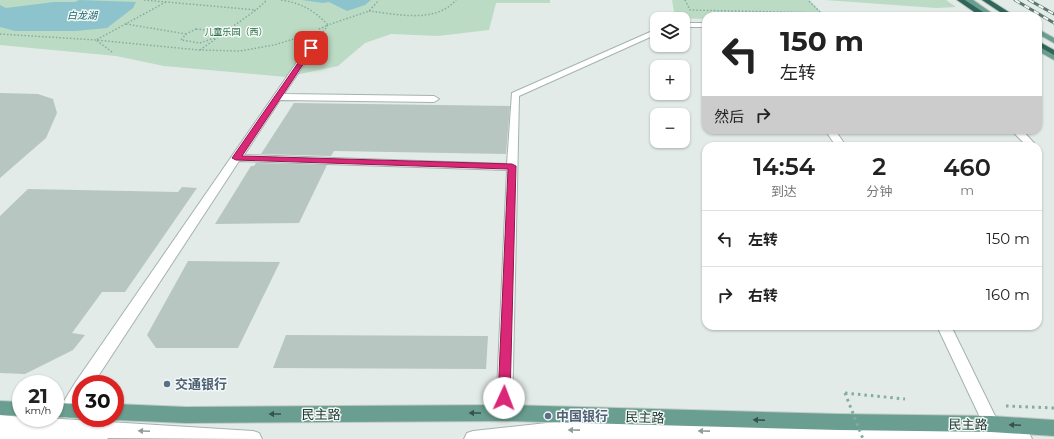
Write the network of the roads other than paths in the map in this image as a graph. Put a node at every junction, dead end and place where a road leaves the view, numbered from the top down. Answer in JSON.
{"nodes":[{"id":1,"x":960,"y":0,"type":"edge"},
{"id":2,"x":968,"y":0,"type":"edge"},
{"id":3,"x":972,"y":0,"type":"edge"},
{"id":4,"x":985,"y":0,"type":"edge"},
{"id":5,"x":979,"y":12,"type":"edge"},
{"id":6,"x":986,"y":12,"type":"edge"},
{"id":7,"x":991,"y":12,"type":"edge"},
{"id":8,"x":1005,"y":12,"type":"edge"},
{"id":9,"x":690,"y":25,"type":"edge"},
{"id":10,"x":702,"y":25,"type":"edge"},
{"id":11,"x":650,"y":34,"type":"edge"},
{"id":12,"x":1042,"y":34,"type":"edge"},
{"id":13,"x":316,"y":35,"type":"road end"},
{"id":14,"x":1054,"y":42,"type":"edge"},
{"id":15,"x":1042,"y":46,"type":"edge"},
{"id":16,"x":1042,"y":50,"type":"edge"},
{"id":17,"x":1054,"y":53,"type":"edge"},
{"id":18,"x":1054,"y":58,"type":"edge"},
{"id":19,"x":277,"y":97,"type":"junction"},
{"id":20,"x":434,"y":99,"type":"dead end"},
{"id":21,"x":1020,"y":134,"type":"edge"},
{"id":22,"x":1028,"y":142,"type":"edge"},
{"id":23,"x":236,"y":158,"type":"junction"},
{"id":24,"x":512,"y":166,"type":"junction"},
{"id":25,"x":946,"y":330,"type":"edge"},
{"id":26,"x":90,"y":375,"type":"edge"},
{"id":27,"x":0,"y":408,"type":"edge"},
{"id":28,"x":12,"y":409,"type":"edge"},
{"id":29,"x":124,"y":412,"type":"edge"},
{"id":30,"x":504,"y":413,"type":"junction"},
{"id":31,"x":186,"y":415,"type":"junction"},
{"id":32,"x":0,"y":423,"type":"edge"},
{"id":33,"x":991,"y":424,"type":"junction"},
{"id":34,"x":1054,"y":428,"type":"edge"},
{"id":35,"x":0,"y":432,"type":"edge"},
{"id":36,"x":178,"y":436,"type":"edge"},
{"id":37,"x":936,"y":436,"type":"junction"},
{"id":38,"x":99,"y":439,"type":"edge"},
{"id":39,"x":253,"y":439,"type":"edge"},
{"id":40,"x":473,"y":439,"type":"edge"},
{"id":41,"x":914,"y":439,"type":"edge"},
{"id":42,"x":1023,"y":439,"type":"edge"}],
"edges":[{"from":1,"to":5,"type":"highway"},
{"from":2,"to":6,"type":"main road"},
{"from":3,"to":7,"type":"highway"},
{"from":4,"to":8,"type":"highway"},
{"from":9,"to":10,"type":"street"},
{"from":11,"to":24,"type":"street"},
{"from":12,"to":14,"type":"highway"},
{"from":13,"to":19,"type":"street"},
{"from":15,"to":17,"type":"highway"},
{"from":16,"to":18,"type":"highway"},
{"from":19,"to":20,"type":"street"},
{"from":19,"to":23,"type":"street"},
{"from":21,"to":22,"type":"street"},
{"from":23,"to":24,"type":"street"},
{"from":23,"to":26,"type":"street"},
{"from":24,"to":30,"type":"street"},
{"from":25,"to":33,"type":"street"},
{"from":27,"to":28,"type":"main road"},
{"from":29,"to":31,"type":"main road","name":"民主路"},
{"from":30,"to":31,"type":"main road","name":"民主路","one_way":true},
{"from":33,"to":30,"type":"main road","name":"民主路","one_way":true},
{"from":31,"to":36,"type":"street"},
{"from":36,"to":32,"type":"street","one_way":true},
{"from":34,"to":33,"type":"main road","name":"民主路","one_way":true},
{"from":35,"to":38,"type":"street"},
{"from":36,"to":39,"type":"street"},
{"from":37,"to":40,"type":"street","one_way":true},
{"from":37,"to":41,"type":"street"},
{"from":37,"to":42,"type":"street"}]}
